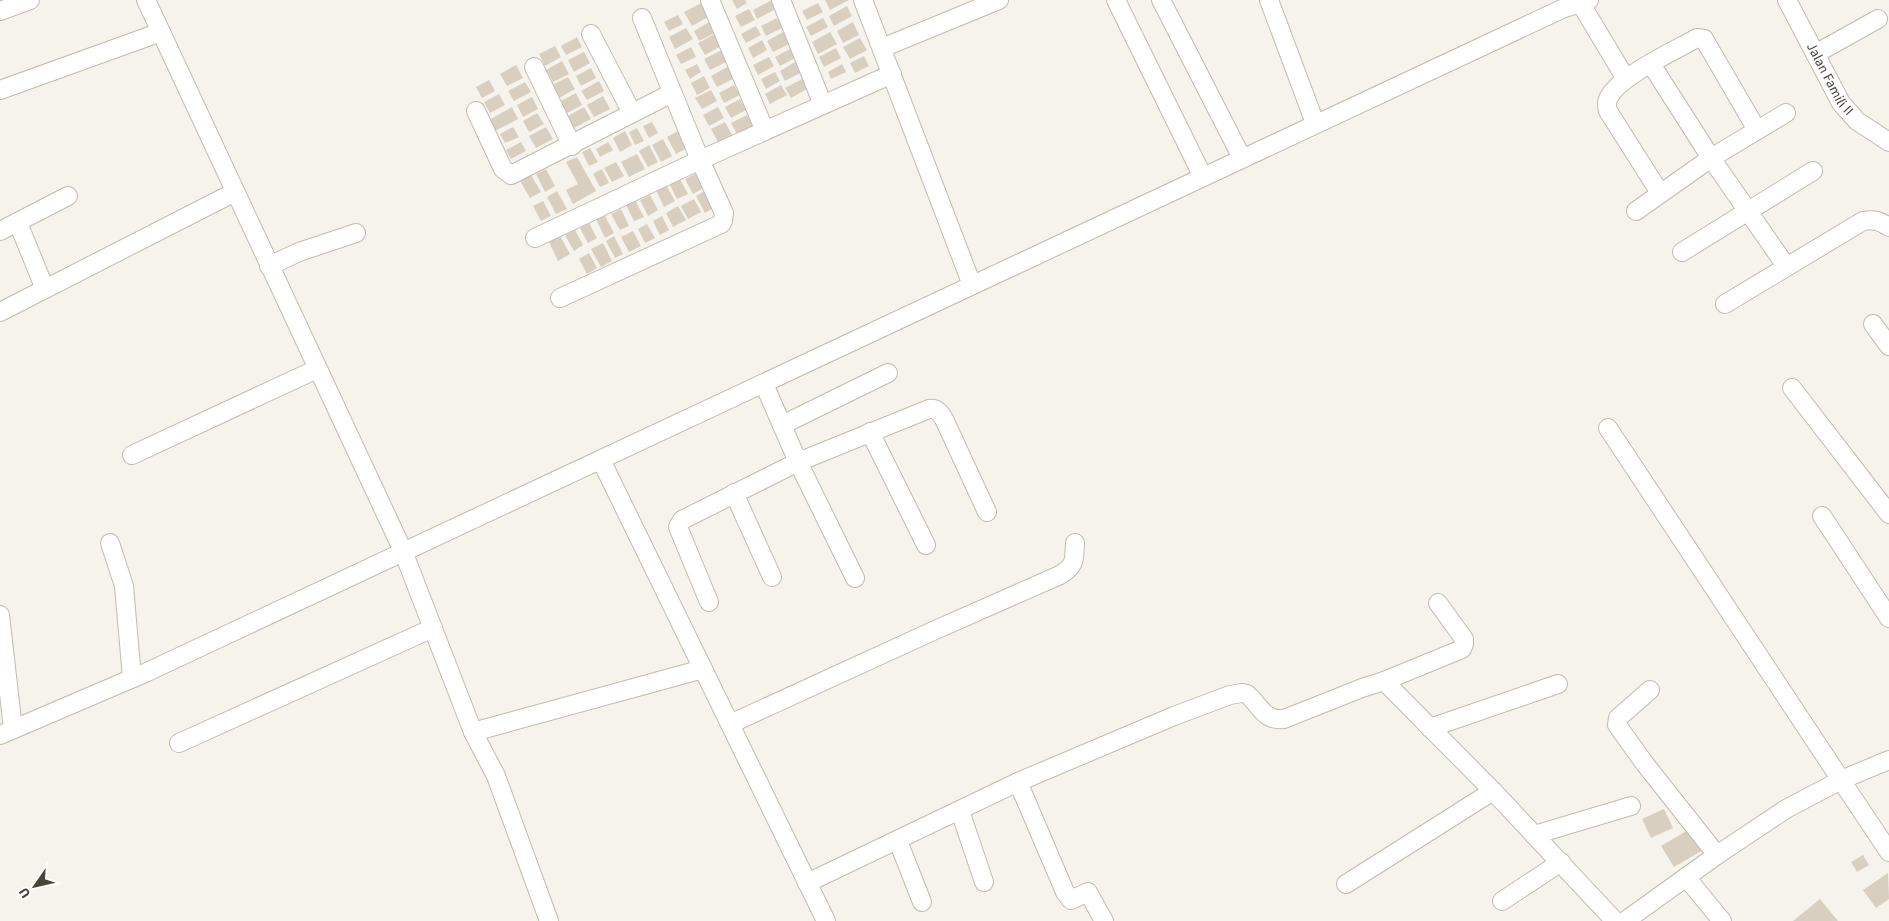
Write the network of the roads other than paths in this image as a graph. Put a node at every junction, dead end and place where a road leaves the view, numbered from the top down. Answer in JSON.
{"nodes":[{"id":1,"x":30,"y":0,"type":"edge"},
{"id":2,"x":146,"y":0,"type":"edge"},
{"id":3,"x":710,"y":0,"type":"edge"},
{"id":4,"x":781,"y":0,"type":"edge"},
{"id":5,"x":863,"y":0,"type":"edge"},
{"id":6,"x":999,"y":0,"type":"edge"},
{"id":7,"x":1116,"y":0,"type":"edge"},
{"id":8,"x":1161,"y":0,"type":"edge"},
{"id":9,"x":1269,"y":0,"type":"edge"},
{"id":10,"x":1786,"y":0,"type":"edge"},
{"id":11,"x":1585,"y":2,"type":"edge"},
{"id":12,"x":0,"y":11,"type":"edge"},
{"id":13,"x":642,"y":18,"type":"dead end"},
{"id":14,"x":1878,"y":19,"type":"dead end"},
{"id":15,"x":161,"y":32,"type":"junction"},
{"id":16,"x":591,"y":34,"type":"dead end"},
{"id":17,"x":882,"y":48,"type":"junction"},
{"id":18,"x":1815,"y":54,"type":"junction"},
{"id":19,"x":1651,"y":64,"type":"junction"},
{"id":20,"x":534,"y":67,"type":"dead end"},
{"id":21,"x":892,"y":74,"type":"junction"},
{"id":22,"x":1626,"y":78,"type":"junction"},
{"id":23,"x":0,"y":90,"type":"edge"},
{"id":24,"x":672,"y":93,"type":"junction"},
{"id":25,"x":823,"y":105,"type":"junction"},
{"id":26,"x":476,"y":111,"type":"dead end"},
{"id":27,"x":632,"y":113,"type":"junction"},
{"id":28,"x":1786,"y":113,"type":"dead end"},
{"id":29,"x":1315,"y":123,"type":"junction"},
{"id":30,"x":1757,"y":130,"type":"junction"},
{"id":31,"x":765,"y":131,"type":"junction"},
{"id":32,"x":1889,"y":142,"type":"edge"},
{"id":33,"x":572,"y":146,"type":"junction"},
{"id":34,"x":1242,"y":158,"type":"junction"},
{"id":35,"x":1711,"y":158,"type":"junction"},
{"id":36,"x":700,"y":160,"type":"junction"},
{"id":37,"x":1813,"y":171,"type":"dead end"},
{"id":38,"x":1203,"y":177,"type":"junction"},
{"id":39,"x":235,"y":192,"type":"junction"},
{"id":40,"x":1660,"y":193,"type":"junction"},
{"id":41,"x":68,"y":196,"type":"dead end"},
{"id":42,"x":1636,"y":211,"type":"dead end"},
{"id":43,"x":1747,"y":211,"type":"junction"},
{"id":44,"x":18,"y":223,"type":"junction"},
{"id":45,"x":1889,"y":227,"type":"edge"},
{"id":46,"x":0,"y":231,"type":"edge"},
{"id":47,"x":356,"y":233,"type":"dead end"},
{"id":48,"x":535,"y":238,"type":"dead end"},
{"id":49,"x":1682,"y":252,"type":"dead end"},
{"id":50,"x":275,"y":263,"type":"junction"},
{"id":51,"x":1786,"y":266,"type":"junction"},
{"id":52,"x":972,"y":285,"type":"junction"},
{"id":53,"x":45,"y":289,"type":"junction"},
{"id":54,"x":560,"y":298,"type":"dead end"},
{"id":55,"x":1725,"y":304,"type":"dead end"},
{"id":56,"x":0,"y":312,"type":"edge"},
{"id":57,"x":1872,"y":324,"type":"dead end"},
{"id":58,"x":1889,"y":346,"type":"edge"},
{"id":59,"x":318,"y":369,"type":"junction"},
{"id":60,"x":888,"y":373,"type":"dead end"},
{"id":61,"x":764,"y":384,"type":"junction"},
{"id":62,"x":1792,"y":388,"type":"dead end"},
{"id":63,"x":782,"y":425,"type":"junction"},
{"id":64,"x":1608,"y":428,"type":"dead end"},
{"id":65,"x":870,"y":432,"type":"junction"},
{"id":66,"x":132,"y":455,"type":"dead end"},
{"id":67,"x":611,"y":455,"type":"junction"},
{"id":68,"x":798,"y":462,"type":"junction"},
{"id":69,"x":734,"y":494,"type":"junction"},
{"id":70,"x":987,"y":512,"type":"dead end"},
{"id":71,"x":1889,"y":514,"type":"edge"},
{"id":72,"x":1822,"y":516,"type":"dead end"},
{"id":73,"x":110,"y":543,"type":"dead end"},
{"id":74,"x":1075,"y":543,"type":"dead end"},
{"id":75,"x":926,"y":545,"type":"dead end"},
{"id":76,"x":412,"y":547,"type":"junction"},
{"id":77,"x":772,"y":577,"type":"dead end"},
{"id":78,"x":855,"y":578,"type":"dead end"},
{"id":79,"x":709,"y":602,"type":"dead end"},
{"id":80,"x":1438,"y":603,"type":"dead end"},
{"id":81,"x":0,"y":615,"type":"edge"},
{"id":82,"x":1889,"y":618,"type":"edge"},
{"id":83,"x":433,"y":628,"type":"junction"},
{"id":84,"x":703,"y":669,"type":"junction"},
{"id":85,"x":132,"y":678,"type":"junction"},
{"id":86,"x":1384,"y":681,"type":"junction"},
{"id":87,"x":1558,"y":684,"type":"dead end"},
{"id":88,"x":1650,"y":690,"type":"dead end"},
{"id":89,"x":740,"y":720,"type":"junction"},
{"id":90,"x":1430,"y":728,"type":"junction"},
{"id":91,"x":482,"y":730,"type":"junction"},
{"id":92,"x":7,"y":732,"type":"edge"},
{"id":93,"x":179,"y":744,"type":"dead end"},
{"id":94,"x":1889,"y":760,"type":"edge"},
{"id":95,"x":1841,"y":780,"type":"junction"},
{"id":96,"x":1018,"y":782,"type":"junction"},
{"id":97,"x":1493,"y":791,"type":"junction"},
{"id":98,"x":1631,"y":806,"type":"dead end"},
{"id":99,"x":960,"y":810,"type":"junction"},
{"id":100,"x":1534,"y":835,"type":"junction"},
{"id":101,"x":898,"y":841,"type":"junction"},
{"id":102,"x":1889,"y":852,"type":"edge"},
{"id":103,"x":1717,"y":855,"type":"junction"},
{"id":104,"x":1561,"y":862,"type":"junction"},
{"id":105,"x":1686,"y":877,"type":"junction"},
{"id":106,"x":816,"y":879,"type":"junction"},
{"id":107,"x":984,"y":882,"type":"dead end"},
{"id":108,"x":1346,"y":884,"type":"dead end"},
{"id":109,"x":1502,"y":901,"type":"dead end"},
{"id":110,"x":922,"y":902,"type":"dead end"},
{"id":111,"x":549,"y":921,"type":"edge"},
{"id":112,"x":826,"y":921,"type":"edge"},
{"id":113,"x":1104,"y":921,"type":"edge"},
{"id":114,"x":1615,"y":921,"type":"edge"},
{"id":115,"x":1625,"y":921,"type":"edge"},
{"id":116,"x":1722,"y":921,"type":"edge"}],
"edges":[{"from":1,"to":12,"type":"street"},
{"from":2,"to":15,"type":"street"},
{"from":3,"to":31,"type":"street"},
{"from":4,"to":25,"type":"street"},
{"from":5,"to":17,"type":"street"},
{"from":6,"to":17,"type":"street"},
{"from":7,"to":38,"type":"street"},
{"from":8,"to":34,"type":"street"},
{"from":9,"to":29,"type":"street"},
{"from":10,"to":18,"type":"street","name":"Jalan Famili II"},
{"from":11,"to":22,"type":"street"},
{"from":11,"to":29,"type":"street"},
{"from":13,"to":24,"type":"street"},
{"from":14,"to":18,"type":"street"},
{"from":15,"to":23,"type":"street"},
{"from":15,"to":39,"type":"street"},
{"from":16,"to":27,"type":"street"},
{"from":17,"to":21,"type":"street"},
{"from":18,"to":32,"type":"street","name":"Jalan Famili II"},
{"from":19,"to":22,"type":"street"},
{"from":19,"to":30,"type":"street"},
{"from":19,"to":35,"type":"street"},
{"from":20,"to":33,"type":"street"},
{"from":21,"to":25,"type":"street"},
{"from":21,"to":52,"type":"street"},
{"from":22,"to":40,"type":"street"},
{"from":24,"to":27,"type":"street"},
{"from":24,"to":36,"type":"street"},
{"from":25,"to":31,"type":"street"},
{"from":26,"to":33,"type":"street"},
{"from":27,"to":33,"type":"street"},
{"from":28,"to":30,"type":"street"},
{"from":29,"to":34,"type":"street"},
{"from":30,"to":35,"type":"street"},
{"from":31,"to":36,"type":"street"},
{"from":34,"to":38,"type":"street"},
{"from":35,"to":40,"type":"street"},
{"from":35,"to":43,"type":"street"},
{"from":36,"to":48,"type":"street"},
{"from":36,"to":54,"type":"street"},
{"from":37,"to":43,"type":"street"},
{"from":38,"to":52,"type":"street"},
{"from":39,"to":50,"type":"street"},
{"from":39,"to":53,"type":"street"},
{"from":40,"to":42,"type":"street"},
{"from":41,"to":44,"type":"street"},
{"from":43,"to":49,"type":"street"},
{"from":43,"to":51,"type":"street"},
{"from":44,"to":46,"type":"street"},
{"from":44,"to":53,"type":"street"},
{"from":45,"to":51,"type":"street"},
{"from":47,"to":50,"type":"street"},
{"from":50,"to":59,"type":"street"},
{"from":51,"to":55,"type":"street"},
{"from":52,"to":61,"type":"street"},
{"from":53,"to":56,"type":"street"},
{"from":57,"to":58,"type":"street"},
{"from":59,"to":66,"type":"street"},
{"from":59,"to":76,"type":"street"},
{"from":60,"to":63,"type":"street"},
{"from":61,"to":63,"type":"street"},
{"from":61,"to":67,"type":"street"},
{"from":62,"to":71,"type":"street"},
{"from":63,"to":68,"type":"street"},
{"from":64,"to":95,"type":"street"},
{"from":65,"to":68,"type":"street"},
{"from":65,"to":70,"type":"street"},
{"from":65,"to":75,"type":"street"},
{"from":67,"to":76,"type":"street"},
{"from":67,"to":84,"type":"street"},
{"from":68,"to":69,"type":"street"},
{"from":68,"to":78,"type":"street"},
{"from":69,"to":77,"type":"street"},
{"from":69,"to":79,"type":"street"},
{"from":72,"to":82,"type":"street"},
{"from":73,"to":85,"type":"street"},
{"from":74,"to":89,"type":"street"},
{"from":76,"to":83,"type":"street"},
{"from":76,"to":85,"type":"street"},
{"from":80,"to":86,"type":"street"},
{"from":81,"to":92,"type":"street"},
{"from":83,"to":91,"type":"street"},
{"from":83,"to":93,"type":"street"},
{"from":84,"to":89,"type":"street"},
{"from":84,"to":91,"type":"street"},
{"from":85,"to":92,"type":"street"},
{"from":86,"to":90,"type":"street"},
{"from":86,"to":96,"type":"street"},
{"from":87,"to":90,"type":"street"},
{"from":88,"to":103,"type":"street"},
{"from":89,"to":106,"type":"street"},
{"from":90,"to":97,"type":"street"},
{"from":91,"to":111,"type":"street"},
{"from":94,"to":95,"type":"street"},
{"from":95,"to":102,"type":"street"},
{"from":95,"to":103,"type":"street"},
{"from":96,"to":99,"type":"street"},
{"from":96,"to":113,"type":"street"},
{"from":97,"to":100,"type":"street"},
{"from":97,"to":108,"type":"street"},
{"from":98,"to":100,"type":"street"},
{"from":99,"to":101,"type":"street"},
{"from":99,"to":107,"type":"street"},
{"from":100,"to":104,"type":"street"},
{"from":101,"to":106,"type":"street"},
{"from":101,"to":110,"type":"street"},
{"from":103,"to":105,"type":"street"},
{"from":104,"to":109,"type":"street"},
{"from":104,"to":114,"type":"street"},
{"from":105,"to":115,"type":"street"},
{"from":105,"to":116,"type":"street"},
{"from":106,"to":112,"type":"street"}]}
